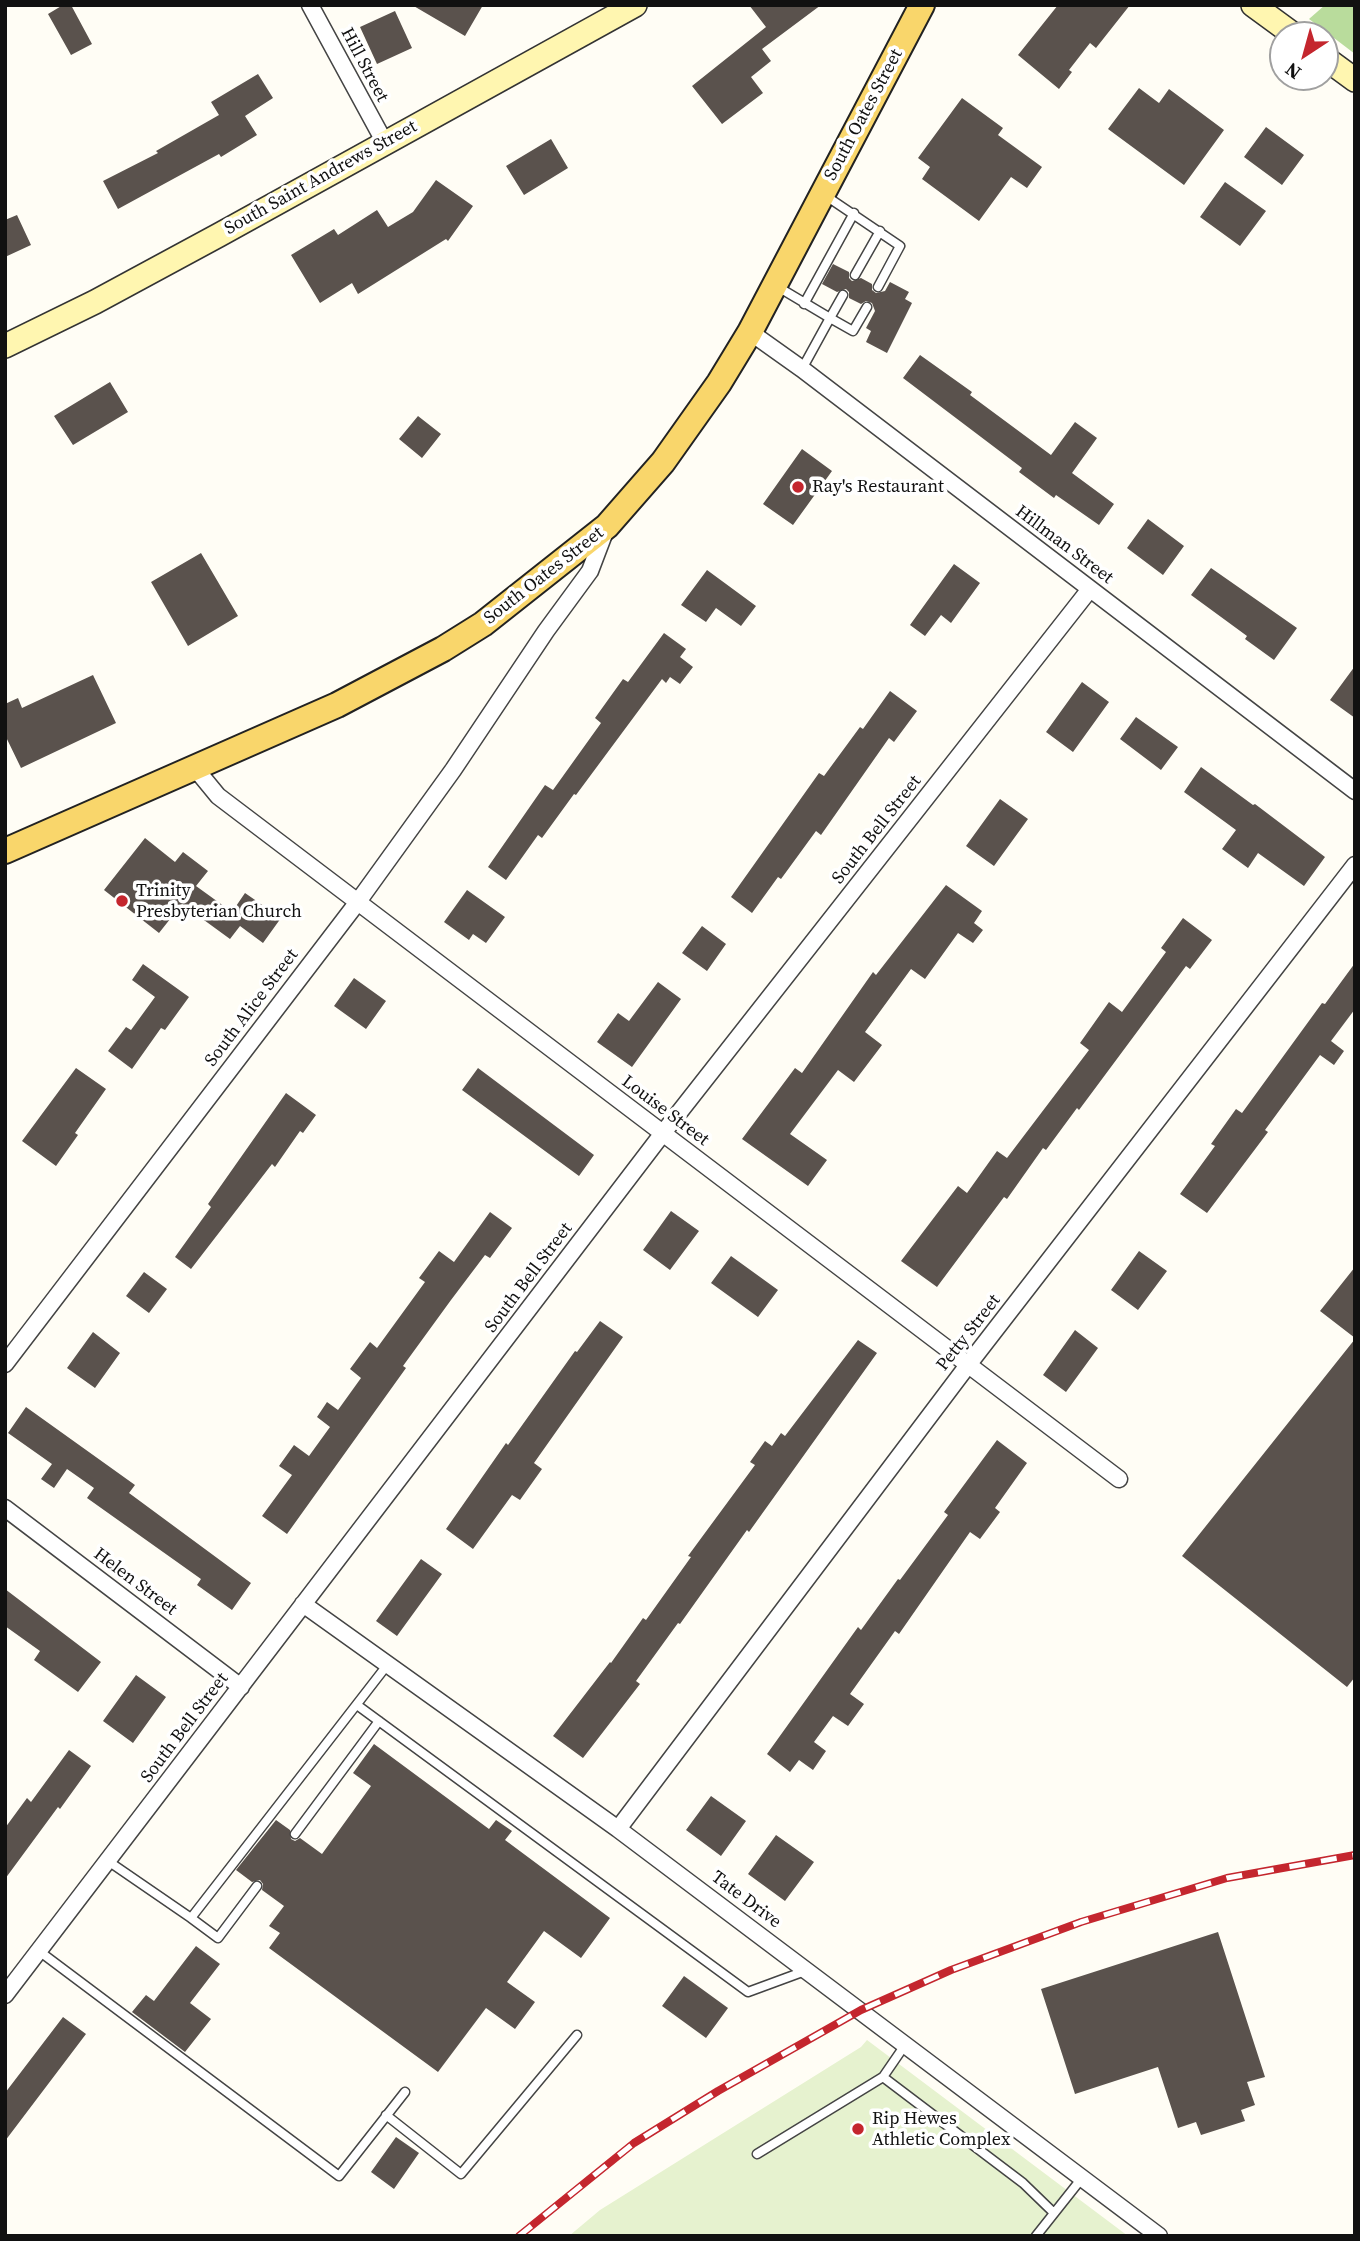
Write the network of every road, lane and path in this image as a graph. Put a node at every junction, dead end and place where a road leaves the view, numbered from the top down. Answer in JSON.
{"nodes":[{"id":1,"x":310,"y":5,"type":"edge"},
{"id":2,"x":635,"y":5,"type":"edge"},
{"id":3,"x":922,"y":5,"type":"edge"},
{"id":4,"x":1253,"y":5,"type":"edge"},
{"id":5,"x":1274,"y":21,"type":"edge"},
{"id":6,"x":1339,"y":68,"type":"edge"},
{"id":7,"x":1355,"y":80,"type":"edge"},
{"id":8,"x":385,"y":143,"type":"junction"},
{"id":9,"x":822,"y":193,"type":"junction"},
{"id":10,"x":854,"y":213,"type":"junction"},
{"id":11,"x":880,"y":231,"type":"junction"},
{"id":12,"x":855,"y":275,"type":"dead end"},
{"id":13,"x":774,"y":284,"type":"junction"},
{"id":14,"x":878,"y":287,"type":"dead end"},
{"id":15,"x":844,"y":295,"type":"dead end"},
{"id":16,"x":804,"y":304,"type":"junction"},
{"id":17,"x":867,"y":307,"type":"dead end"},
{"id":18,"x":830,"y":318,"type":"junction"},
{"id":19,"x":750,"y":332,"type":"junction"},
{"id":20,"x":5,"y":346,"type":"edge"},
{"id":21,"x":802,"y":369,"type":"junction"},
{"id":22,"x":607,"y":526,"type":"junction"},
{"id":23,"x":1090,"y":589,"type":"junction"},
{"id":24,"x":195,"y":768,"type":"junction"},
{"id":25,"x":1355,"y":791,"type":"edge"},
{"id":26,"x":5,"y":851,"type":"edge"},
{"id":27,"x":1355,"y":865,"type":"edge"},
{"id":28,"x":357,"y":903,"type":"junction"},
{"id":29,"x":663,"y":1133,"type":"junction"},
{"id":30,"x":5,"y":1364,"type":"edge"},
{"id":31,"x":968,"y":1364,"type":"junction"},
{"id":32,"x":1119,"y":1479,"type":"dead end"},
{"id":33,"x":5,"y":1508,"type":"edge"},
{"id":34,"x":303,"y":1604,"type":"junction"},
{"id":35,"x":388,"y":1664,"type":"junction"},
{"id":36,"x":241,"y":1687,"type":"junction"},
{"id":37,"x":357,"y":1705,"type":"junction"},
{"id":38,"x":379,"y":1721,"type":"junction"},
{"id":39,"x":618,"y":1829,"type":"junction"},
{"id":40,"x":295,"y":1834,"type":"dead end"},
{"id":41,"x":108,"y":1861,"type":"junction"},
{"id":42,"x":257,"y":1886,"type":"dead end"},
{"id":43,"x":191,"y":1918,"type":"junction"},
{"id":44,"x":39,"y":1951,"type":"junction"},
{"id":45,"x":807,"y":1970,"type":"junction"},
{"id":46,"x":5,"y":1995,"type":"edge"},
{"id":47,"x":577,"y":2035,"type":"dead end"},
{"id":48,"x":906,"y":2044,"type":"junction"},
{"id":49,"x":883,"y":2077,"type":"junction"},
{"id":50,"x":405,"y":2092,"type":"dead end"},
{"id":51,"x":386,"y":2115,"type":"junction"},
{"id":52,"x":757,"y":2154,"type":"dead end"},
{"id":53,"x":1082,"y":2178,"type":"junction"},
{"id":54,"x":1055,"y":2213,"type":"junction"},
{"id":55,"x":1036,"y":2236,"type":"edge"},
{"id":56,"x":1159,"y":2236,"type":"edge"}],
"edges":[{"from":1,"to":8,"type":"street","name":"Hill Street"},
{"from":2,"to":8,"type":"street","name":"South Saint Andrews Street"},
{"from":3,"to":9,"type":"main road","name":"South Oates Street"},
{"from":4,"to":5,"type":"street"},
{"from":6,"to":7,"type":"street"},
{"from":8,"to":20,"type":"street","name":"South Saint Andrews Street"},
{"from":9,"to":10,"type":"lane"},
{"from":9,"to":13,"type":"main road","name":"South Oates Street"},
{"from":10,"to":11,"type":"lane"},
{"from":10,"to":16,"type":"lane"},
{"from":11,"to":12,"type":"lane"},
{"from":11,"to":14,"type":"lane"},
{"from":13,"to":16,"type":"lane"},
{"from":13,"to":19,"type":"main road","name":"South Oates Street"},
{"from":15,"to":18,"type":"lane"},
{"from":16,"to":18,"type":"lane"},
{"from":17,"to":18,"type":"lane"},
{"from":18,"to":21,"type":"lane"},
{"from":19,"to":21,"type":"street","name":"Hillman Street"},
{"from":19,"to":22,"type":"main road","name":"South Oates Street"},
{"from":21,"to":23,"type":"street","name":"Hillman Street"},
{"from":22,"to":24,"type":"main road","name":"South Oates Street"},
{"from":22,"to":28,"type":"street","name":"South Alice Street"},
{"from":23,"to":25,"type":"street","name":"Hillman Street"},
{"from":23,"to":29,"type":"street","name":"South Bell Street"},
{"from":24,"to":26,"type":"main road","name":"South Oates Street"},
{"from":24,"to":28,"type":"street","name":"Louise Street"},
{"from":27,"to":31,"type":"street","name":"Petty Street"},
{"from":28,"to":29,"type":"street","name":"Louise Street"},
{"from":28,"to":30,"type":"street","name":"South Alice Street"},
{"from":29,"to":31,"type":"street","name":"Louise Street"},
{"from":29,"to":34,"type":"street","name":"South Bell Street"},
{"from":31,"to":32,"type":"street","name":"Louise Street"},
{"from":31,"to":39,"type":"street","name":"Petty Street"},
{"from":33,"to":36,"type":"street","name":"Helen Street"},
{"from":34,"to":35,"type":"street","name":"Tate Drive"},
{"from":34,"to":36,"type":"street","name":"South Bell Street"},
{"from":35,"to":37,"type":"lane"},
{"from":35,"to":39,"type":"street","name":"Tate Drive"},
{"from":36,"to":41,"type":"street","name":"South Bell Street"},
{"from":37,"to":38,"type":"lane"},
{"from":37,"to":43,"type":"lane"},
{"from":38,"to":40,"type":"lane"},
{"from":38,"to":45,"type":"lane"},
{"from":39,"to":45,"type":"street","name":"Tate Drive"},
{"from":41,"to":43,"type":"lane"},
{"from":41,"to":44,"type":"street","name":"South Bell Street"},
{"from":42,"to":43,"type":"lane"},
{"from":44,"to":46,"type":"street","name":"South Bell Street"},
{"from":44,"to":51,"type":"lane"},
{"from":45,"to":48,"type":"street","name":"Tate Drive"},
{"from":47,"to":51,"type":"lane"},
{"from":48,"to":49,"type":"lane"},
{"from":48,"to":53,"type":"street","name":"Tate Drive"},
{"from":49,"to":52,"type":"lane"},
{"from":49,"to":54,"type":"lane"},
{"from":50,"to":51,"type":"lane"},
{"from":53,"to":54,"type":"lane"},
{"from":53,"to":56,"type":"street","name":"Tate Drive"},
{"from":54,"to":55,"type":"lane"}]}
